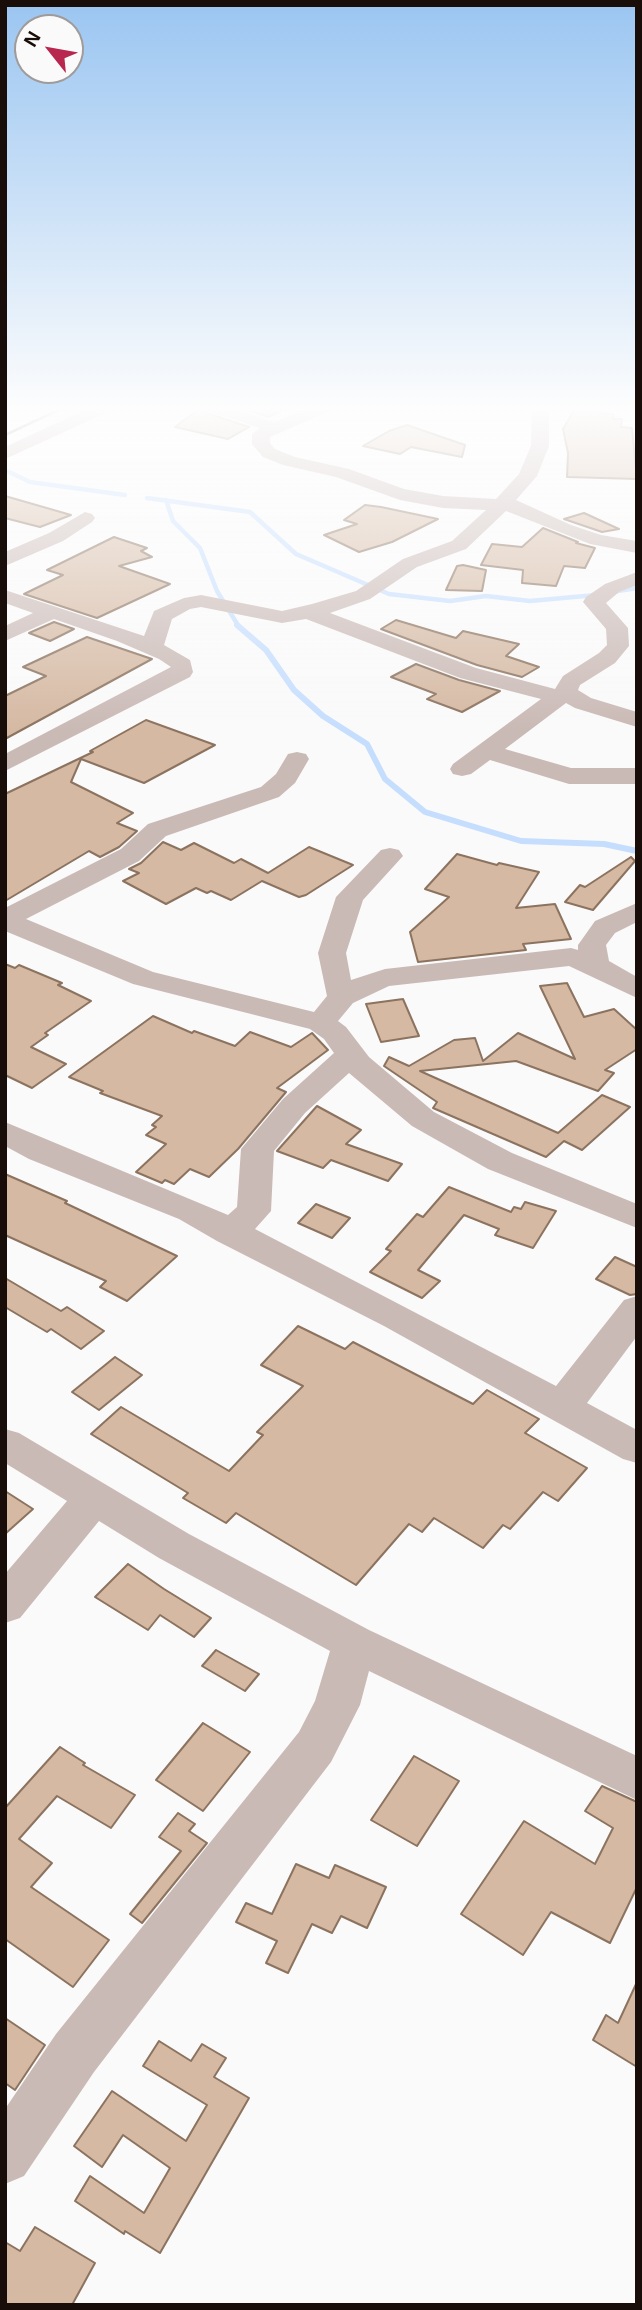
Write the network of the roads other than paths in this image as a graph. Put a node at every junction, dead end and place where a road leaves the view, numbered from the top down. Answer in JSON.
{"nodes":[{"id":1,"x":492,"y":515,"type":"edge"},
{"id":2,"x":535,"y":515,"type":"edge"},
{"id":3,"x":85,"y":518,"type":"dead end"},
{"id":4,"x":637,"y":547,"type":"edge"},
{"id":5,"x":5,"y":560,"type":"edge"},
{"id":6,"x":637,"y":578,"type":"edge"},
{"id":7,"x":5,"y":596,"type":"edge"},
{"id":8,"x":309,"y":611,"type":"junction"},
{"id":9,"x":52,"y":612,"type":"junction"},
{"id":10,"x":5,"y":634,"type":"edge"},
{"id":11,"x":152,"y":647,"type":"junction"},
{"id":12,"x":563,"y":695,"type":"junction"},
{"id":13,"x":637,"y":720,"type":"edge"},
{"id":14,"x":487,"y":751,"type":"junction"},
{"id":15,"x":297,"y":759,"type":"dead end"},
{"id":16,"x":5,"y":764,"type":"edge"},
{"id":17,"x":462,"y":769,"type":"dead end"},
{"id":18,"x":637,"y":776,"type":"edge"},
{"id":19,"x":390,"y":856,"type":"dead end"},
{"id":20,"x":637,"y":911,"type":"edge"},
{"id":21,"x":5,"y":920,"type":"edge"},
{"id":22,"x":596,"y":965,"type":"junction"},
{"id":23,"x":637,"y":989,"type":"edge"},
{"id":24,"x":342,"y":997,"type":"junction"},
{"id":25,"x":321,"y":1023,"type":"junction"},
{"id":26,"x":351,"y":1054,"type":"junction"},
{"id":27,"x":5,"y":1132,"type":"edge"},
{"id":28,"x":637,"y":1217,"type":"edge"},
{"id":29,"x":229,"y":1233,"type":"junction"},
{"id":30,"x":637,"y":1310,"type":"edge"},
{"id":31,"x":562,"y":1406,"type":"junction"},
{"id":32,"x":5,"y":1444,"type":"edge"},
{"id":33,"x":637,"y":1448,"type":"edge"},
{"id":34,"x":95,"y":1497,"type":"junction"},
{"id":35,"x":5,"y":1605,"type":"edge"},
{"id":36,"x":354,"y":1643,"type":"junction"},
{"id":37,"x":637,"y":1779,"type":"edge"},
{"id":38,"x":5,"y":2157,"type":"edge"}],
"edges":[{"from":1,"to":8,"type":"street"},
{"from":2,"to":4,"type":"street"},
{"from":3,"to":5,"type":"street"},
{"from":6,"to":12,"type":"street"},
{"from":7,"to":9,"type":"street"},
{"from":8,"to":11,"type":"street"},
{"from":8,"to":12,"type":"street"},
{"from":9,"to":10,"type":"street"},
{"from":9,"to":11,"type":"street"},
{"from":11,"to":16,"type":"street"},
{"from":12,"to":13,"type":"street"},
{"from":12,"to":14,"type":"street"},
{"from":14,"to":17,"type":"street"},
{"from":14,"to":18,"type":"street"},
{"from":15,"to":21,"type":"street"},
{"from":19,"to":24,"type":"street"},
{"from":20,"to":22,"type":"street"},
{"from":21,"to":25,"type":"street"},
{"from":22,"to":23,"type":"street"},
{"from":22,"to":24,"type":"street"},
{"from":24,"to":25,"type":"street"},
{"from":25,"to":26,"type":"street"},
{"from":26,"to":28,"type":"street"},
{"from":26,"to":29,"type":"street"},
{"from":27,"to":29,"type":"street"},
{"from":29,"to":31,"type":"street"},
{"from":30,"to":31,"type":"street"},
{"from":31,"to":33,"type":"street"},
{"from":32,"to":34,"type":"street"},
{"from":34,"to":35,"type":"street"},
{"from":34,"to":36,"type":"street"},
{"from":36,"to":37,"type":"street"},
{"from":36,"to":38,"type":"street"}]}
